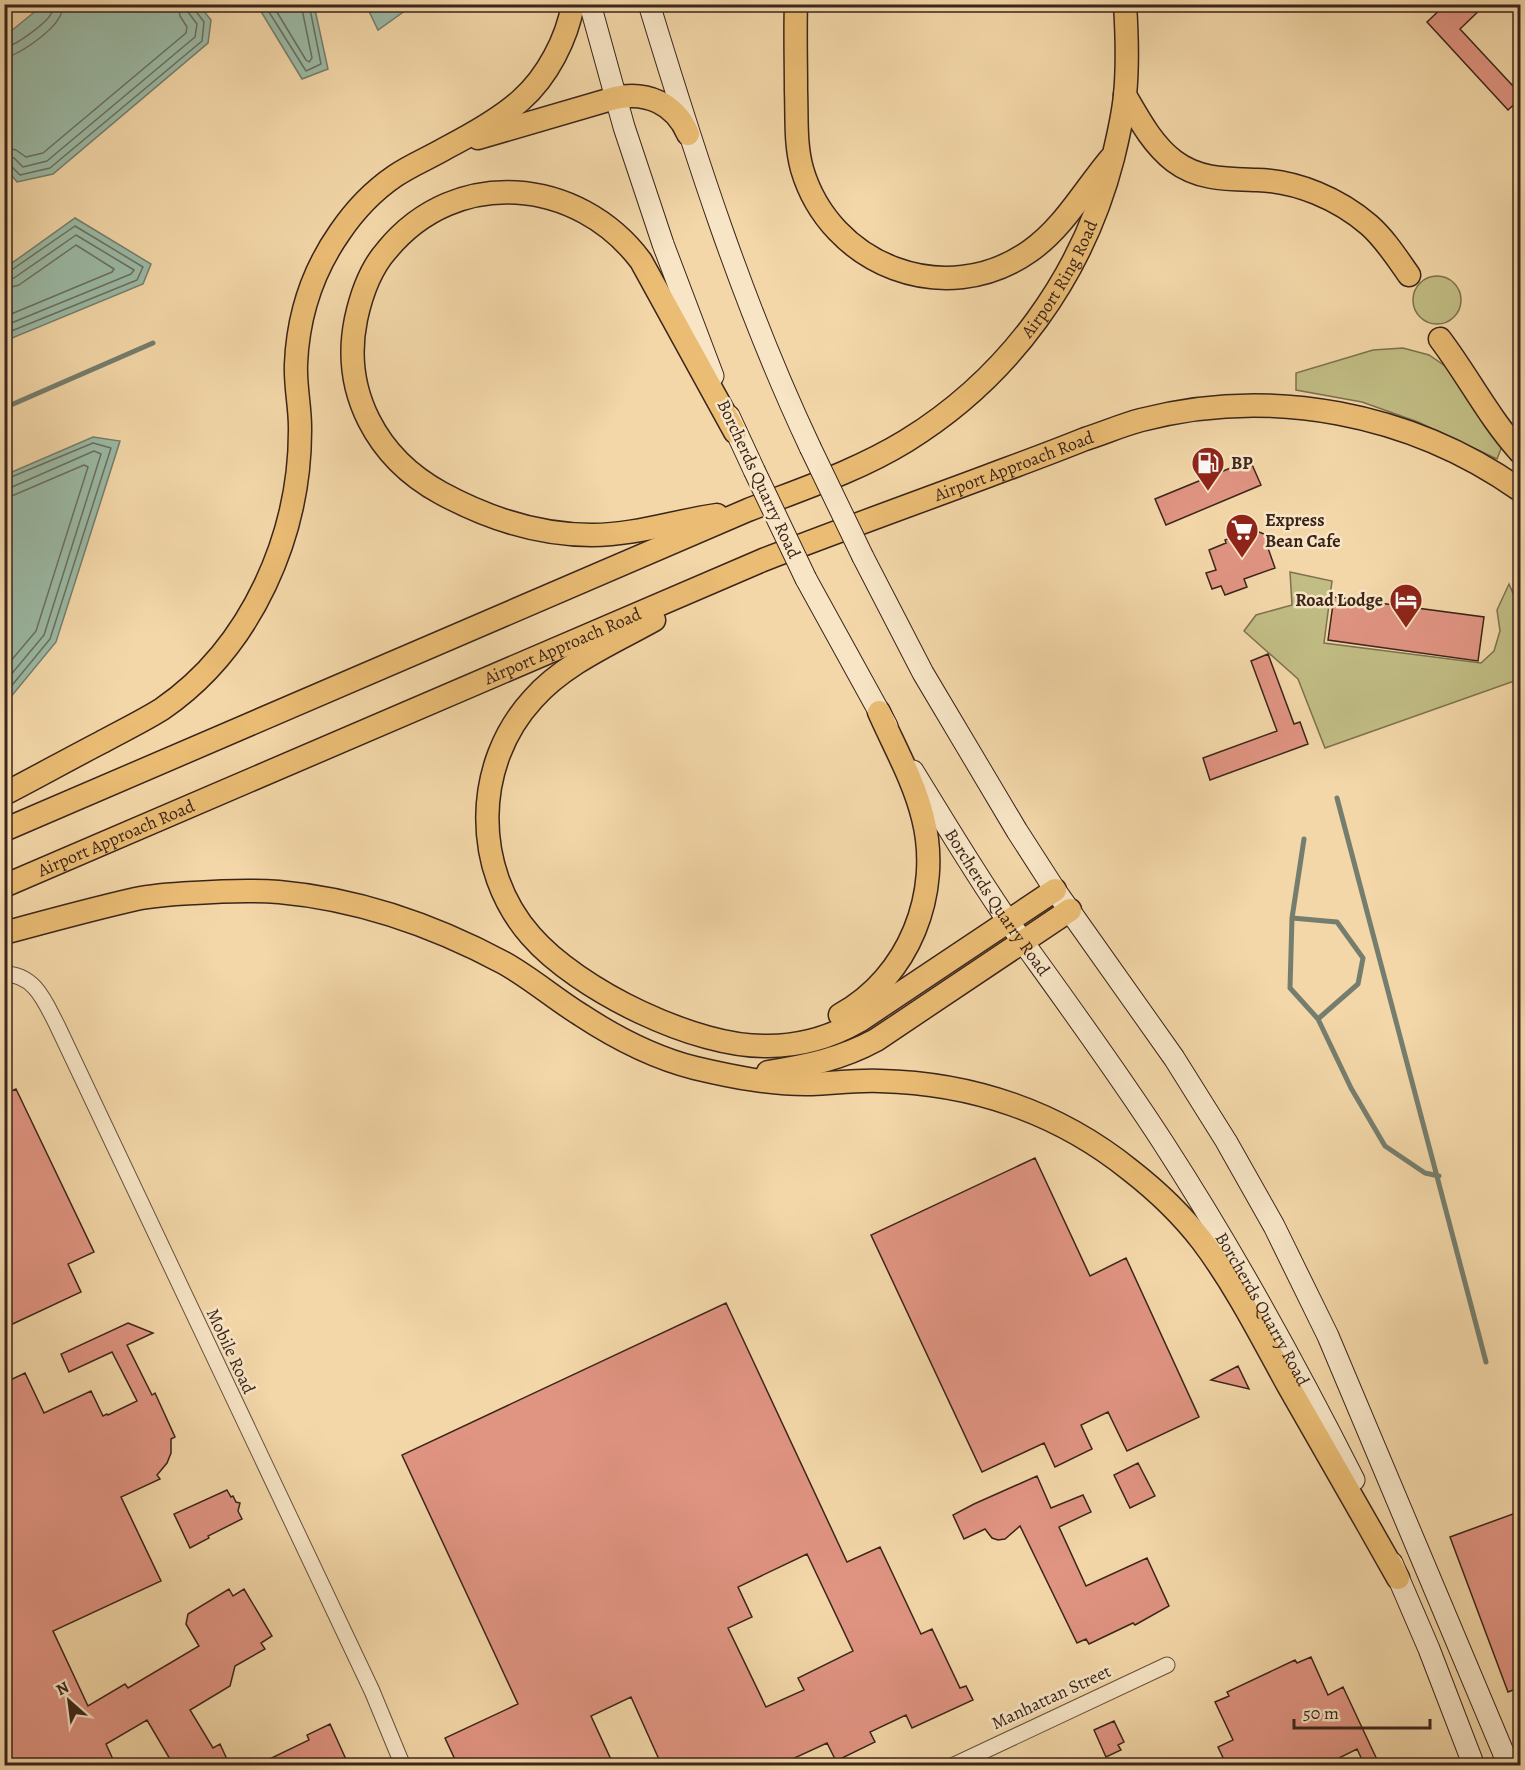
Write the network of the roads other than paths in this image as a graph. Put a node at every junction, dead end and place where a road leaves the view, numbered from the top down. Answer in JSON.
{"nodes":[{"id":1,"x":573,"y":4,"type":"edge"},
{"id":2,"x":590,"y":4,"type":"edge"},
{"id":3,"x":649,"y":4,"type":"edge"},
{"id":4,"x":796,"y":4,"type":"edge"},
{"id":5,"x":1125,"y":4,"type":"edge"},
{"id":6,"x":1125,"y":95,"type":"junction"},
{"id":7,"x":615,"y":98,"type":"junction"},
{"id":8,"x":688,"y":134,"type":"junction"},
{"id":9,"x":448,"y":147,"type":"junction"},
{"id":10,"x":1113,"y":155,"type":"junction"},
{"id":11,"x":1409,"y":275,"type":"dead end"},
{"id":12,"x":1440,"y":339,"type":"dead end"},
{"id":13,"x":735,"y":432,"type":"junction"},
{"id":14,"x":1521,"y":452,"type":"edge"},
{"id":15,"x":1521,"y":490,"type":"edge"},
{"id":16,"x":748,"y":510,"type":"junction"},
{"id":17,"x":763,"y":560,"type":"junction"},
{"id":18,"x":879,"y":712,"type":"junction"},
{"id":19,"x":4,"y":794,"type":"edge"},
{"id":20,"x":4,"y":830,"type":"edge"},
{"id":21,"x":4,"y":886,"type":"edge"},
{"id":22,"x":1055,"y":890,"type":"junction"},
{"id":23,"x":1070,"y":910,"type":"junction"},
{"id":24,"x":1009,"y":921,"type":"junction"},
{"id":25,"x":4,"y":933,"type":"edge"},
{"id":26,"x":1024,"y":942,"type":"junction"},
{"id":27,"x":4,"y":974,"type":"edge"},
{"id":28,"x":678,"y":1027,"type":"junction"},
{"id":29,"x":716,"y":1072,"type":"junction"},
{"id":30,"x":1398,"y":1578,"type":"junction"},
{"id":31,"x":1167,"y":1665,"type":"dead end"},
{"id":32,"x":984,"y":1759,"type":"edge"},
{"id":33,"x":403,"y":1766,"type":"edge"},
{"id":34,"x":952,"y":1766,"type":"edge"},
{"id":35,"x":1474,"y":1766,"type":"edge"},
{"id":36,"x":1509,"y":1766,"type":"edge"}],
"edges":[{"from":1,"to":9,"type":"main road"},
{"from":2,"to":7,"type":"main road","name":"Borcherds Quarry Road"},
{"from":3,"to":8,"type":"main road"},
{"from":4,"to":10,"type":"main road"},
{"from":5,"to":6,"type":"main road","name":"Airport Ring Road"},
{"from":6,"to":10,"type":"main road","name":"Airport Ring Road"},
{"from":6,"to":11,"type":"main road"},
{"from":7,"to":8,"type":"main road"},
{"from":7,"to":9,"type":"main road"},
{"from":7,"to":13,"type":"main road","name":"Borcherds Quarry Road"},
{"from":8,"to":22,"type":"main road","bridge":true},
{"from":9,"to":19,"type":"main road"},
{"from":10,"to":16,"type":"main road","name":"Airport Ring Road"},
{"from":12,"to":14,"type":"main road"},
{"from":13,"to":16,"type":"main road"},
{"from":13,"to":18,"type":"main road","name":"Borcherds Quarry Road","bridge":true},
{"from":15,"to":17,"type":"main road","name":"Airport Approach Road"},
{"from":16,"to":20,"type":"main road"},
{"from":17,"to":21,"type":"main road","name":"Airport Approach Road"},
{"from":17,"to":28,"type":"main road"},
{"from":18,"to":24,"type":"main road","name":"Borcherds Quarry Road"},
{"from":18,"to":28,"type":"main road"},
{"from":22,"to":23,"type":"main road"},
{"from":22,"to":24,"type":"main road"},
{"from":23,"to":26,"type":"main road"},
{"from":23,"to":36,"type":"main road"},
{"from":24,"to":26,"type":"main road","name":"Borcherds Quarry Road"},
{"from":24,"to":28,"type":"main road"},
{"from":25,"to":29,"type":"main road"},
{"from":26,"to":29,"type":"main road"},
{"from":26,"to":30,"type":"main road","name":"Borcherds Quarry Road"},
{"from":27,"to":33,"type":"street","name":"Mobile Road"},
{"from":29,"to":30,"type":"main road"},
{"from":30,"to":35,"type":"main road","name":"Borcherds Quarry Road"},
{"from":31,"to":32,"type":"street","name":"Manhattan Street"},
{"from":32,"to":34,"type":"street","name":"Manhattan Street"}]}
